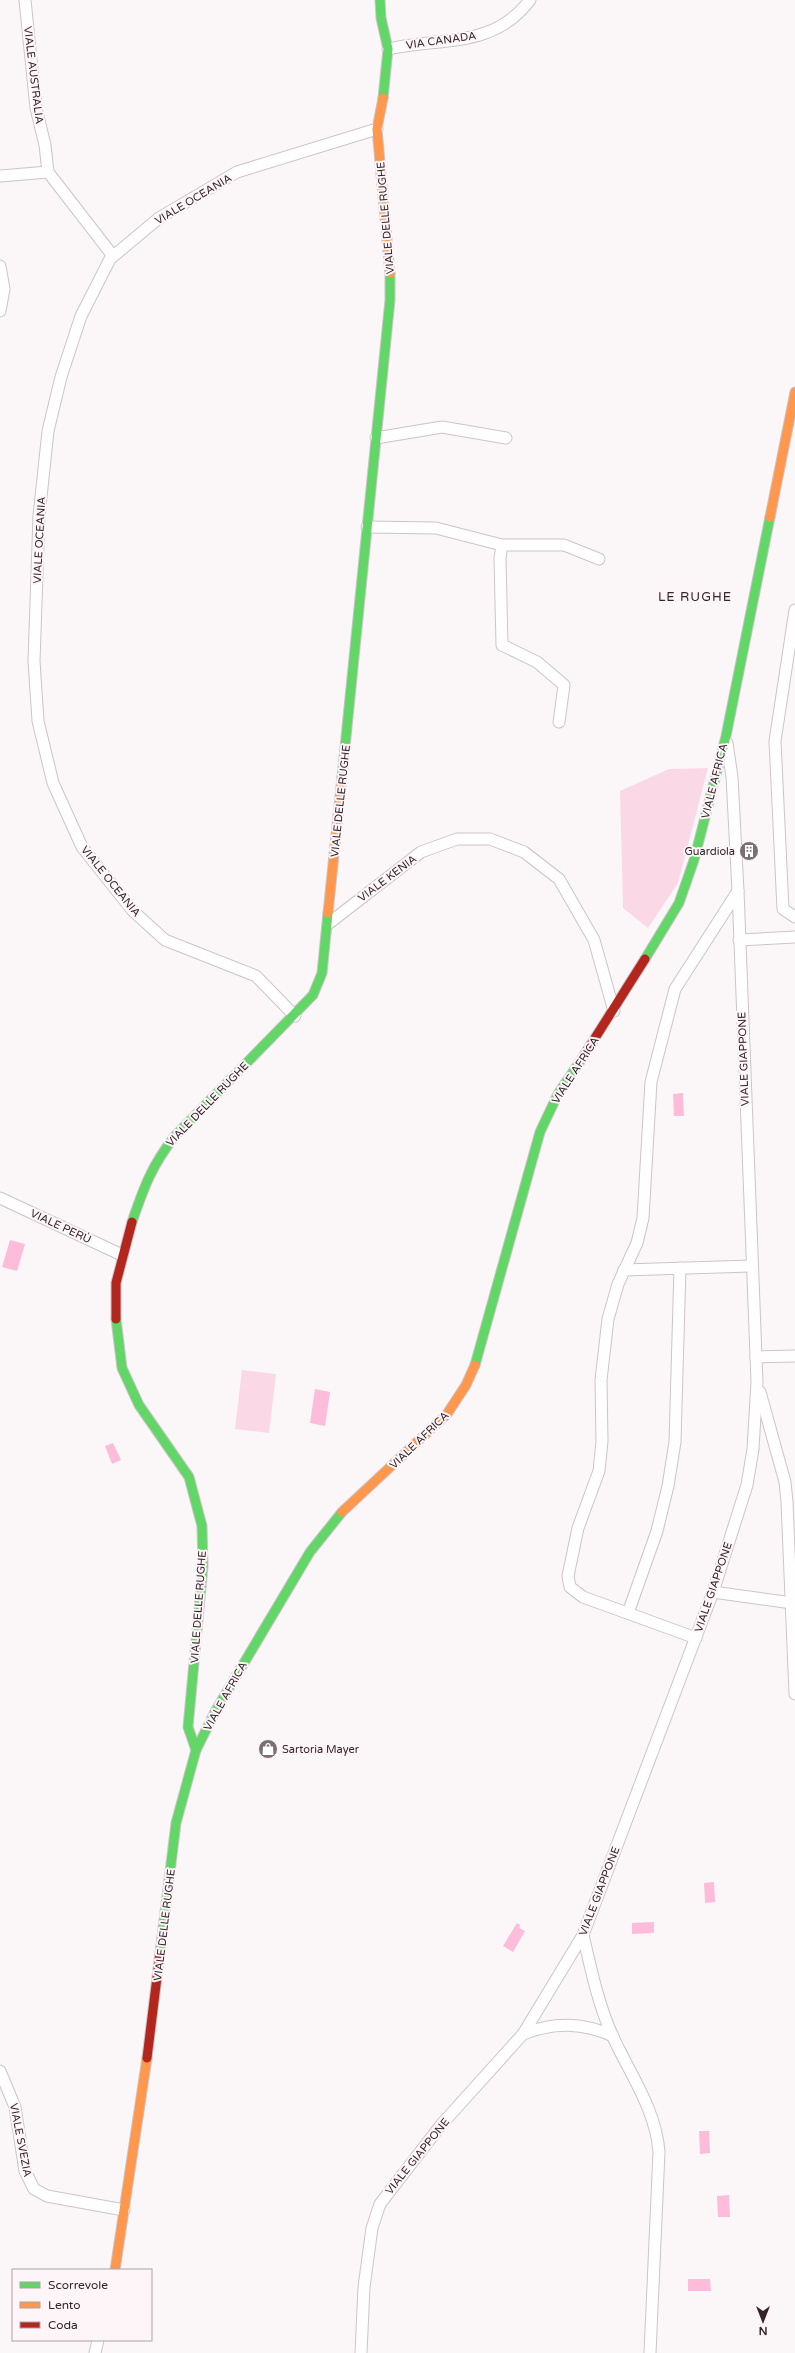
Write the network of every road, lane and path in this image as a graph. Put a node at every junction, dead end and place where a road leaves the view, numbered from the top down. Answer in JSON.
{"nodes":[{"id":1,"x":25,"y":0,"type":"edge"},
{"id":2,"x":380,"y":0,"type":"edge"},
{"id":3,"x":530,"y":0,"type":"edge"},
{"id":4,"x":388,"y":49,"type":"junction"},
{"id":5,"x":377,"y":129,"type":"junction"},
{"id":6,"x":48,"y":172,"type":"junction"},
{"id":7,"x":0,"y":176,"type":"edge"},
{"id":8,"x":113,"y":256,"type":"junction"},
{"id":9,"x":0,"y":266,"type":"edge"},
{"id":10,"x":0,"y":311,"type":"edge"},
{"id":11,"x":795,"y":392,"type":"edge"},
{"id":12,"x":376,"y":438,"type":"junction"},
{"id":13,"x":506,"y":438,"type":"dead end"},
{"id":14,"x":367,"y":527,"type":"junction"},
{"id":15,"x":502,"y":545,"type":"junction"},
{"id":16,"x":599,"y":559,"type":"dead end"},
{"id":17,"x":795,"y":610,"type":"edge"},
{"id":18,"x":559,"y":722,"type":"dead end"},
{"id":19,"x":726,"y":736,"type":"junction"},
{"id":20,"x":738,"y":890,"type":"junction"},
{"id":21,"x":795,"y":918,"type":"edge"},
{"id":22,"x":328,"y":924,"type":"junction"},
{"id":23,"x":795,"y":937,"type":"edge"},
{"id":24,"x":739,"y":940,"type":"junction"},
{"id":25,"x":614,"y":1011,"type":"junction"},
{"id":26,"x":295,"y":1016,"type":"junction"},
{"id":27,"x":0,"y":1198,"type":"edge"},
{"id":28,"x":122,"y":1255,"type":"junction"},
{"id":29,"x":751,"y":1266,"type":"junction"},
{"id":30,"x":680,"y":1268,"type":"junction"},
{"id":31,"x":624,"y":1270,"type":"junction"},
{"id":32,"x":795,"y":1356,"type":"edge"},
{"id":33,"x":756,"y":1357,"type":"junction"},
{"id":34,"x":757,"y":1382,"type":"junction"},
{"id":35,"x":713,"y":1592,"type":"junction"},
{"id":36,"x":792,"y":1603,"type":"junction"},
{"id":37,"x":628,"y":1613,"type":"junction"},
{"id":38,"x":696,"y":1638,"type":"junction"},
{"id":39,"x":795,"y":1694,"type":"edge"},
{"id":40,"x":196,"y":1750,"type":"junction"},
{"id":41,"x":583,"y":1935,"type":"junction"},
{"id":42,"x":523,"y":2034,"type":"junction"},
{"id":43,"x":613,"y":2036,"type":"junction"},
{"id":44,"x":0,"y":2070,"type":"edge"},
{"id":45,"x":124,"y":2210,"type":"junction"},
{"id":46,"x":114,"y":2269,"type":"edge"},
{"id":47,"x":98,"y":2341,"type":"edge"},
{"id":48,"x":95,"y":2353,"type":"edge"},
{"id":49,"x":361,"y":2353,"type":"edge"},
{"id":50,"x":650,"y":2353,"type":"edge"}],
"edges":[{"from":1,"to":6,"type":"street","name":"VIALE AUSTRALIA"},
{"from":2,"to":4,"type":"street","name":"VIALE DELLE RUGHE"},
{"from":3,"to":4,"type":"street","name":"VIA CANADA"},
{"from":4,"to":5,"type":"street","name":"VIALE DELLE RUGHE"},
{"from":5,"to":8,"type":"street","name":"VIALE OCEANIA"},
{"from":5,"to":12,"type":"street","name":"VIALE DELLE RUGHE"},
{"from":6,"to":7,"type":"street"},
{"from":6,"to":8,"type":"street"},
{"from":8,"to":26,"type":"street","name":"VIALE OCEANIA"},
{"from":9,"to":10,"type":"street"},
{"from":11,"to":19,"type":"street","name":"VIALE AFRICA"},
{"from":12,"to":13,"type":"street"},
{"from":12,"to":14,"type":"street","name":"VIALE DELLE RUGHE"},
{"from":14,"to":15,"type":"street"},
{"from":14,"to":22,"type":"street","name":"VIALE DELLE RUGHE"},
{"from":15,"to":16,"type":"street"},
{"from":15,"to":18,"type":"street"},
{"from":17,"to":21,"type":"street"},
{"from":19,"to":20,"type":"street","name":"VIALE GIAPPONE"},
{"from":19,"to":25,"type":"street","name":"VIALE AFRICA"},
{"from":20,"to":24,"type":"street","name":"VIALE GIAPPONE"},
{"from":20,"to":31,"type":"street"},
{"from":22,"to":25,"type":"street","name":"VIALE KENIA"},
{"from":22,"to":26,"type":"street","name":"VIALE DELLE RUGHE"},
{"from":23,"to":24,"type":"street"},
{"from":24,"to":29,"type":"street","name":"VIALE GIAPPONE"},
{"from":25,"to":40,"type":"street","name":"VIALE AFRICA"},
{"from":26,"to":28,"type":"street","name":"VIALE DELLE RUGHE"},
{"from":27,"to":28,"type":"street","name":"VIALE PERÙ"},
{"from":28,"to":40,"type":"street","name":"VIALE DELLE RUGHE"},
{"from":29,"to":30,"type":"street"},
{"from":29,"to":33,"type":"street","name":"VIALE GIAPPONE"},
{"from":30,"to":31,"type":"street"},
{"from":30,"to":37,"type":"street"},
{"from":31,"to":37,"type":"street"},
{"from":32,"to":33,"type":"street"},
{"from":33,"to":34,"type":"street","name":"VIALE GIAPPONE"},
{"from":34,"to":35,"type":"street","name":"VIALE GIAPPONE"},
{"from":34,"to":36,"type":"street","name":"VIALE GIAPPONE"},
{"from":35,"to":36,"type":"street"},
{"from":35,"to":38,"type":"street","name":"VIALE GIAPPONE"},
{"from":36,"to":39,"type":"street","name":"VIALE GIAPPONE"},
{"from":37,"to":38,"type":"street"},
{"from":38,"to":41,"type":"street","name":"VIALE GIAPPONE"},
{"from":40,"to":45,"type":"street","name":"VIALE DELLE RUGHE"},
{"from":41,"to":42,"type":"street","name":"VIALE GIAPPONE"},
{"from":41,"to":43,"type":"street"},
{"from":42,"to":43,"type":"street"},
{"from":42,"to":49,"type":"street","name":"VIALE GIAPPONE"},
{"from":43,"to":50,"type":"street"},
{"from":44,"to":45,"type":"street","name":"VIALE SVEZIA"},
{"from":45,"to":46,"type":"street","name":"VIALE DELLE RUGHE"},
{"from":47,"to":48,"type":"street"}]}
